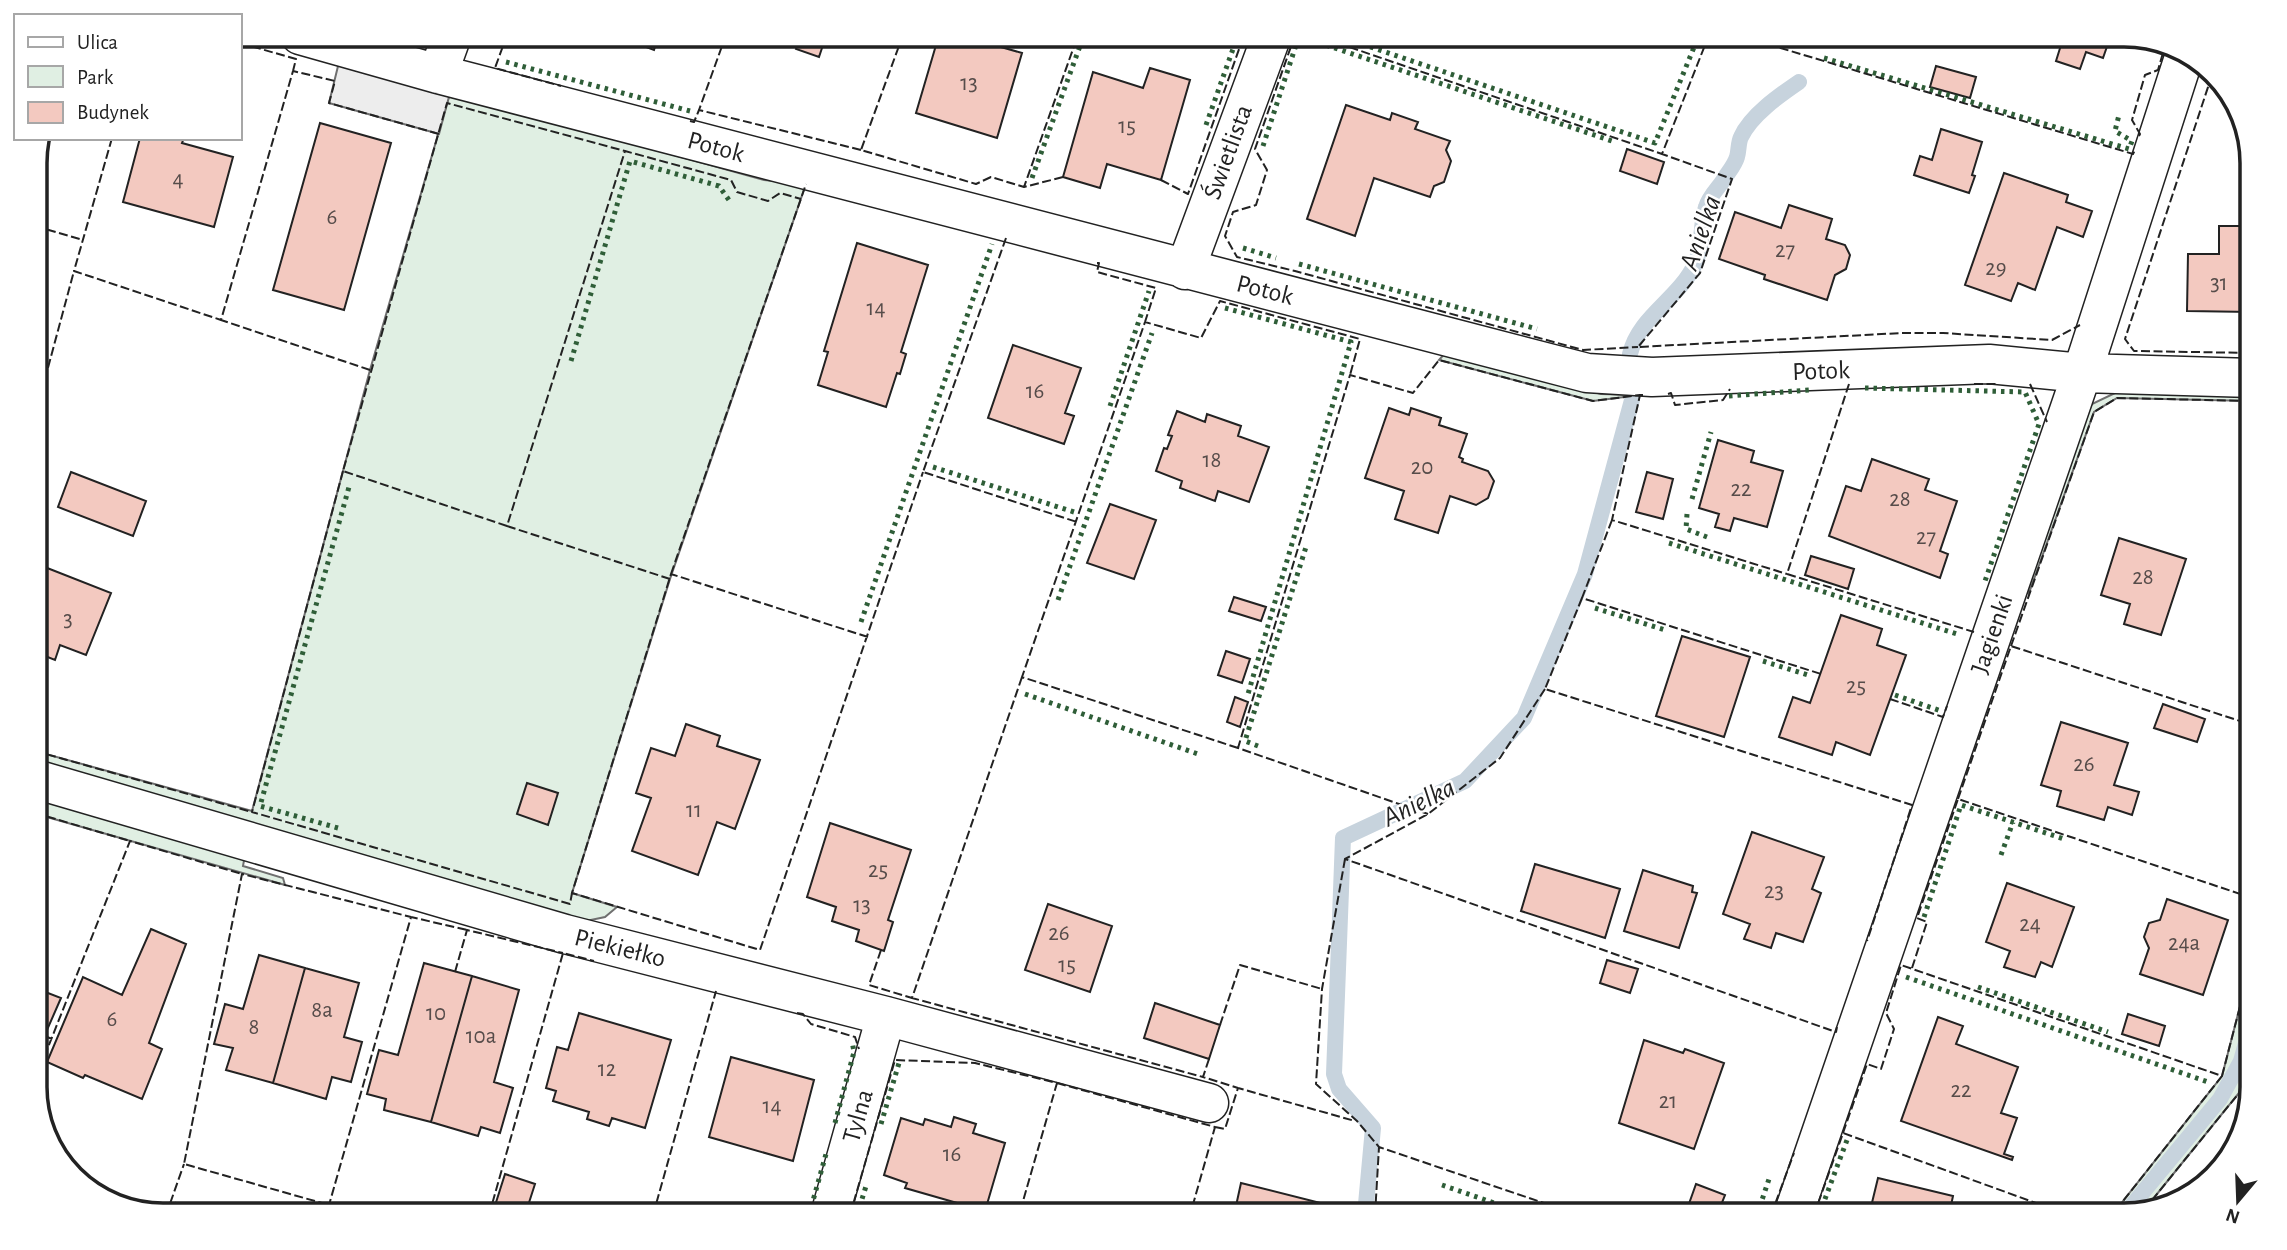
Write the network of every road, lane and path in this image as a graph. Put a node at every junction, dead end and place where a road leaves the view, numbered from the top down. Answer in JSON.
{"nodes":[{"id":1,"x":342,"y":47,"type":"edge"},
{"id":2,"x":448,"y":47,"type":"edge"},
{"id":3,"x":1268,"y":47,"type":"edge"},
{"id":4,"x":2182,"y":63,"type":"edge"},
{"id":5,"x":438,"y":74,"type":"junction"},
{"id":6,"x":1185,"y":270,"type":"junction"},
{"id":7,"x":2082,"y":373,"type":"junction"},
{"id":8,"x":2240,"y":378,"type":"edge"},
{"id":9,"x":47,"y":783,"type":"edge"},
{"id":10,"x":886,"y":1016,"type":"junction"},
{"id":11,"x":1209,"y":1103,"type":"dead end"},
{"id":12,"x":833,"y":1203,"type":"edge"},
{"id":13,"x":1797,"y":1203,"type":"edge"}],
"edges":[{"from":1,"to":5,"type":"street","name":"Potok"},
{"from":2,"to":5,"type":"street"},
{"from":3,"to":6,"type":"street","name":"Świetlista"},
{"from":4,"to":7,"type":"street","name":"Jagienki"},
{"from":5,"to":6,"type":"street","name":"Potok"},
{"from":6,"to":7,"type":"street","name":"Potok"},
{"from":7,"to":8,"type":"street","name":"Potok"},
{"from":7,"to":13,"type":"street","name":"Jagienki"},
{"from":9,"to":10,"type":"street","name":"Piekiełko"},
{"from":10,"to":11,"type":"street","name":"Piekiełko"},
{"from":10,"to":12,"type":"street","name":"Tylna"}]}
